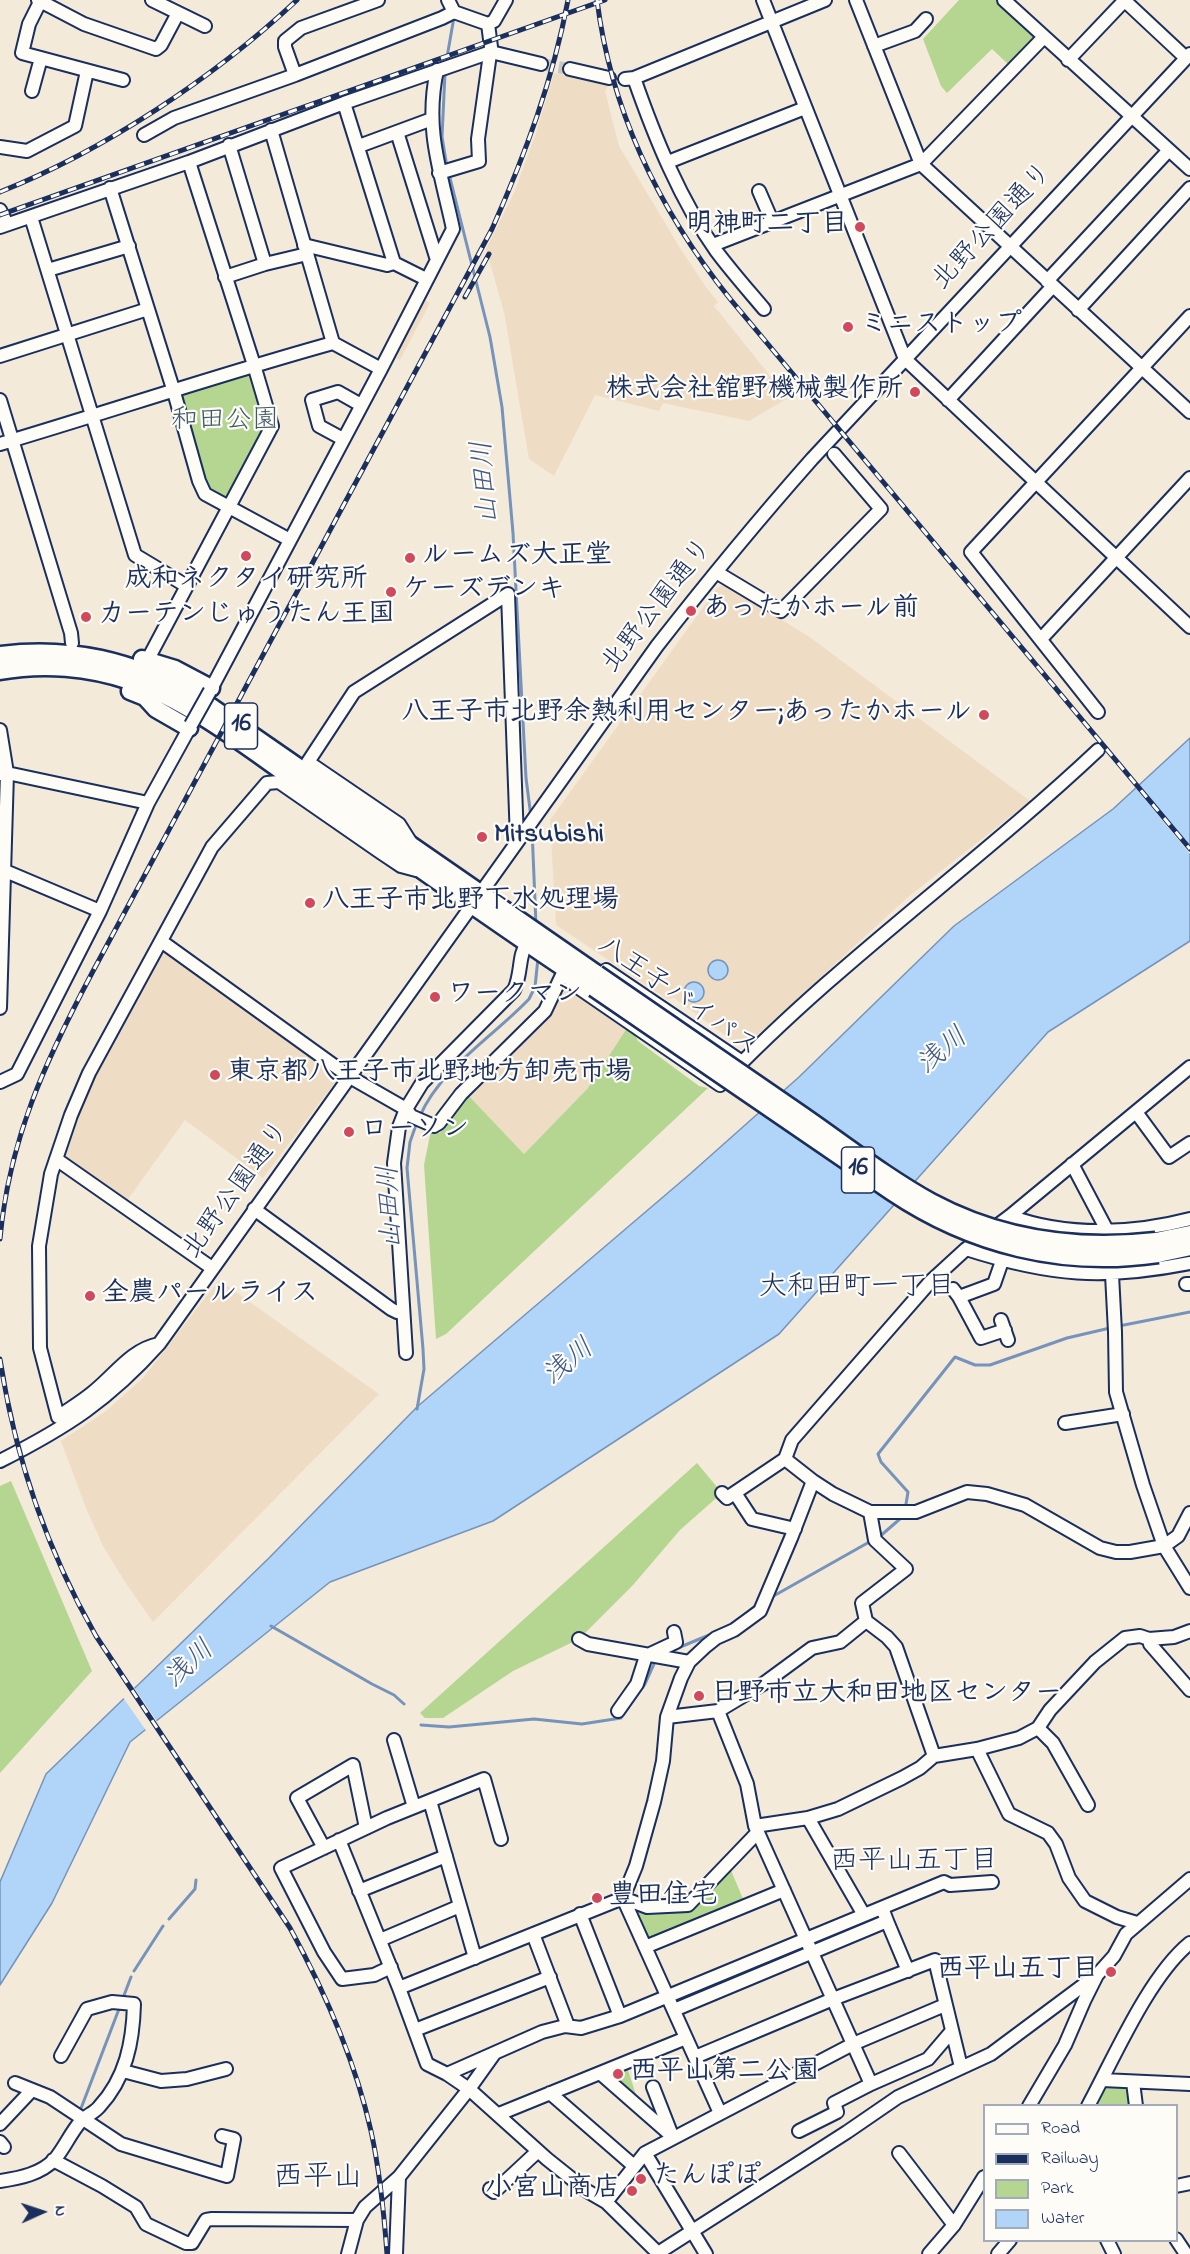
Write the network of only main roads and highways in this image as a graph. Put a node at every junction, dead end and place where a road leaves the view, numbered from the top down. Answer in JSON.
{"nodes":[{"id":1,"x":0,"y":650,"type":"edge"},
{"id":2,"x":0,"y":655,"type":"edge"},
{"id":3,"x":0,"y":671,"type":"edge"},
{"id":4,"x":0,"y":676,"type":"edge"},
{"id":5,"x":210,"y":689,"type":"road end"},
{"id":6,"x":190,"y":727,"type":"road end"},
{"id":7,"x":476,"y":898,"type":"junction"},
{"id":8,"x":596,"y":981,"type":"junction"},
{"id":9,"x":1185,"y":1234,"type":"edge"},
{"id":10,"x":1157,"y":1247,"type":"junction"},
{"id":11,"x":1190,"y":1247,"type":"edge"}],
"edges":[{"from":1,"to":5,"type":"highway"},
{"from":2,"to":7,"type":"highway","name":"八王子バイパス","number":"16"},
{"from":3,"to":7,"type":"highway","name":"八王子バイパス","number":"16"},
{"from":4,"to":6,"type":"highway"},
{"from":7,"to":8,"type":"highway","name":"八王子バイパス","number":"16"},
{"from":7,"to":8,"type":"highway","name":"八王子バイパス","number":"16"},
{"from":8,"to":10,"type":"highway","name":"八王子バイパス","number":"16","bridge":true},
{"from":9,"to":10,"type":"highway","name":"八王子バイパス","number":"16"},
{"from":10,"to":11,"type":"highway","name":"八王子バイパス","number":"16"}]}
